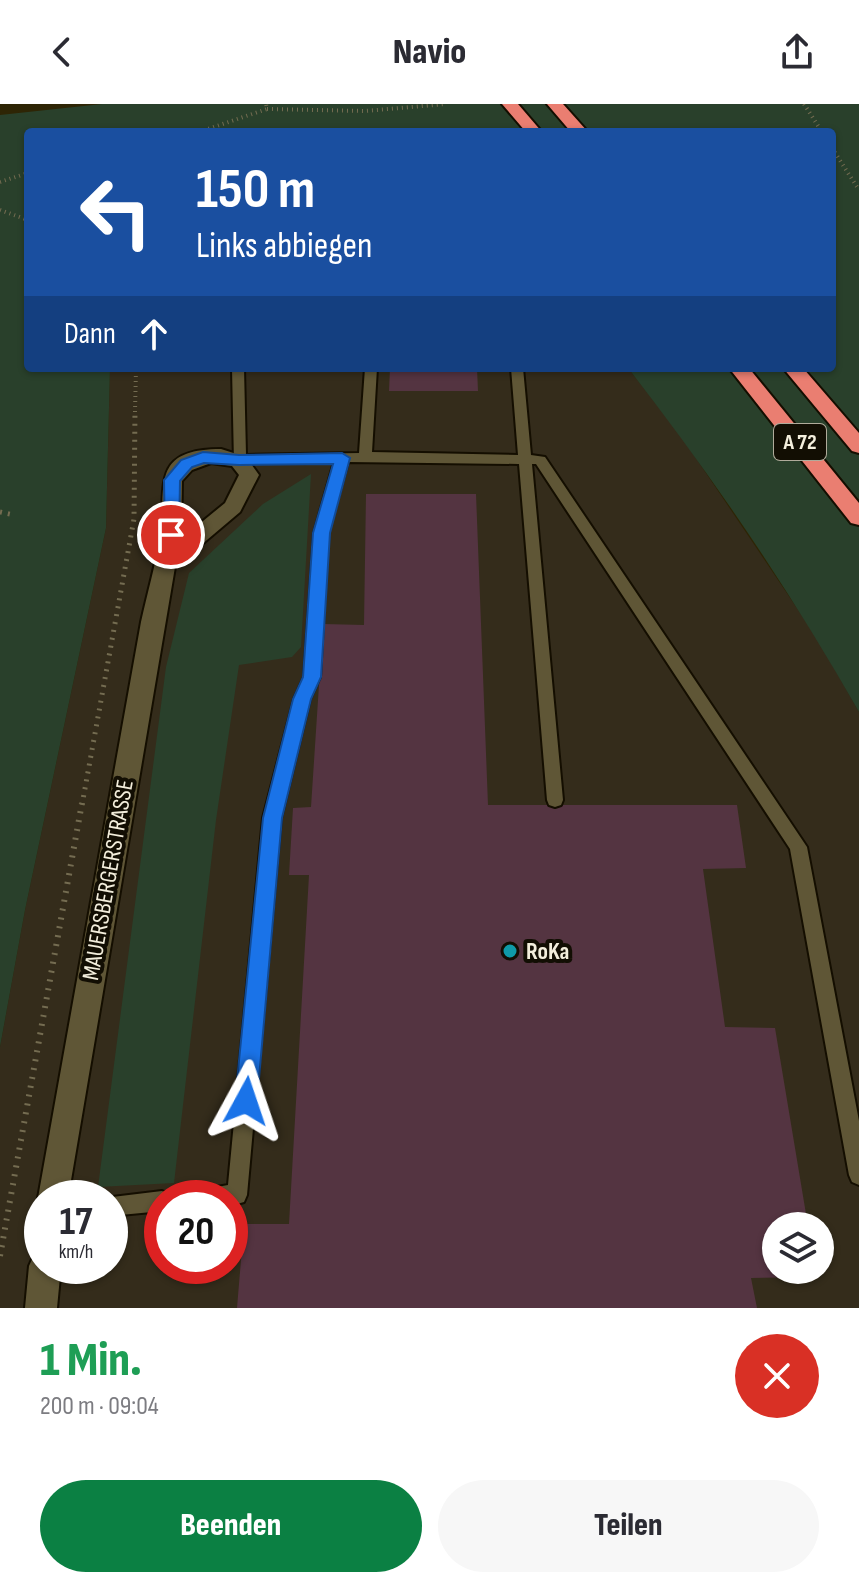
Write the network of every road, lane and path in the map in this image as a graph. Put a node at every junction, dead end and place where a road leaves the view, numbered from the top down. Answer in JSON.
{"nodes":[{"id":1,"x":446,"y":104,"type":"edge"},
{"id":2,"x":510,"y":104,"type":"edge"},
{"id":3,"x":555,"y":104,"type":"edge"},
{"id":4,"x":804,"y":104,"type":"edge"},
{"id":5,"x":266,"y":107,"type":"edge"},
{"id":6,"x":210,"y":128,"type":"edge"},
{"id":7,"x":531,"y":128,"type":"edge"},
{"id":8,"x":576,"y":128,"type":"edge"},
{"id":9,"x":819,"y":128,"type":"edge"},
{"id":10,"x":836,"y":154,"type":"edge"},
{"id":11,"x":24,"y":174,"type":"edge"},
{"id":12,"x":0,"y":182,"type":"edge"},
{"id":13,"x":859,"y":190,"type":"edge"},
{"id":14,"x":0,"y":210,"type":"edge"},
{"id":15,"x":24,"y":219,"type":"edge"},
{"id":16,"x":136,"y":372,"type":"edge"},
{"id":17,"x":238,"y":372,"type":"edge"},
{"id":18,"x":371,"y":372,"type":"edge"},
{"id":19,"x":517,"y":372,"type":"edge"},
{"id":20,"x":742,"y":372,"type":"edge"},
{"id":21,"x":796,"y":372,"type":"edge"},
{"id":22,"x":859,"y":446,"type":"edge"},
{"id":23,"x":342,"y":458,"type":"junction"},
{"id":24,"x":365,"y":458,"type":"junction"},
{"id":25,"x":239,"y":460,"type":"junction"},
{"id":26,"x":525,"y":460,"type":"junction"},
{"id":27,"x":0,"y":512,"type":"edge"},
{"id":28,"x":14,"y":515,"type":"dead end"},
{"id":29,"x":859,"y":518,"type":"edge"},
{"id":30,"x":167,"y":562,"type":"junction"},
{"id":31,"x":555,"y":800,"type":"dead end"},
{"id":32,"x":859,"y":1175,"type":"edge"},
{"id":33,"x":56,"y":1180,"type":"edge"},
{"id":34,"x":238,"y":1180,"type":"edge"},
{"id":35,"x":0,"y":1256,"type":"edge"},
{"id":36,"x":43,"y":1284,"type":"edge"},
{"id":37,"x":41,"y":1308,"type":"edge"}],
"edges":[{"from":1,"to":5,"type":"path"},
{"from":2,"to":7,"type":"highway"},
{"from":3,"to":8,"type":"highway"},
{"from":4,"to":9,"type":"path"},
{"from":5,"to":6,"type":"path"},
{"from":10,"to":13,"type":"path"},
{"from":11,"to":12,"type":"path"},
{"from":14,"to":15,"type":"path"},
{"from":16,"to":35,"type":"path"},
{"from":17,"to":25,"type":"lane"},
{"from":18,"to":24,"type":"lane"},
{"from":19,"to":26,"type":"lane"},
{"from":20,"to":29,"type":"highway","number":"A 72"},
{"from":21,"to":22,"type":"highway","number":"A 72"},
{"from":23,"to":24,"type":"lane"},
{"from":23,"to":25,"type":"lane"},
{"from":23,"to":34,"type":"lane"},
{"from":24,"to":26,"type":"lane"},
{"from":25,"to":30,"type":"street"},
{"from":25,"to":30,"type":"street","name":"MAUERSBERGERSTRASSE"},
{"from":26,"to":31,"type":"lane"},
{"from":26,"to":32,"type":"lane"},
{"from":27,"to":28,"type":"path"},
{"from":30,"to":33,"type":"street","name":"MAUERSBERGERSTRASSE"},
{"from":36,"to":37,"type":"street"}]}
